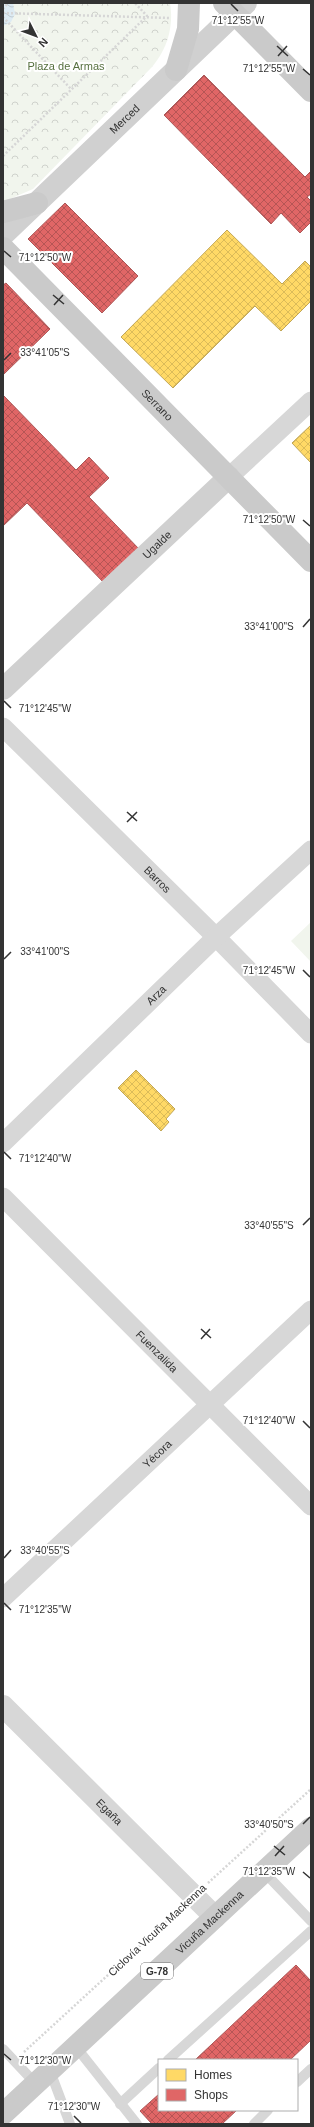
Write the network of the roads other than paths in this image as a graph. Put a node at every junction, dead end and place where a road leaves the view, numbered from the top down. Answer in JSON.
{"nodes":[{"id":1,"x":235,"y":7,"type":"edge"},
{"id":2,"x":188,"y":11,"type":"edge"},
{"id":3,"x":176,"y":70,"type":"junction"},
{"id":4,"x":311,"y":91,"type":"edge"},
{"id":5,"x":37,"y":203,"type":"junction"},
{"id":6,"x":3,"y":212,"type":"edge"},
{"id":7,"x":3,"y":235,"type":"edge"},
{"id":8,"x":3,"y":248,"type":"edge"},
{"id":9,"x":311,"y":401,"type":"edge"},
{"id":10,"x":229,"y":478,"type":"junction"},
{"id":11,"x":311,"y":561,"type":"edge"},
{"id":12,"x":3,"y":689,"type":"edge"},
{"id":13,"x":3,"y":727,"type":"edge"},
{"id":14,"x":311,"y":850,"type":"edge"},
{"id":15,"x":216,"y":937,"type":"junction"},
{"id":16,"x":311,"y":1034,"type":"edge"},
{"id":17,"x":3,"y":1143,"type":"edge"},
{"id":18,"x":3,"y":1197,"type":"edge"},
{"id":19,"x":311,"y":1310,"type":"edge"},
{"id":20,"x":210,"y":1406,"type":"junction"},
{"id":21,"x":311,"y":1506,"type":"edge"},
{"id":22,"x":3,"y":1598,"type":"edge"},
{"id":23,"x":3,"y":1706,"type":"edge"},
{"id":24,"x":311,"y":1828,"type":"edge"},
{"id":25,"x":264,"y":1872,"type":"junction"},
{"id":26,"x":215,"y":1917,"type":"junction"},
{"id":27,"x":311,"y":1921,"type":"edge"},
{"id":28,"x":311,"y":1931,"type":"edge"},
{"id":29,"x":76,"y":2047,"type":"junction"},
{"id":30,"x":3,"y":2049,"type":"edge"},
{"id":31,"x":169,"y":2059,"type":"edge"},
{"id":32,"x":158,"y":2069,"type":"edge"},
{"id":33,"x":311,"y":2069,"type":"edge"},
{"id":34,"x":43,"y":2077,"type":"junction"},
{"id":35,"x":298,"y":2081,"type":"edge"},
{"id":36,"x":120,"y":2104,"type":"junction"},
{"id":37,"x":267,"y":2111,"type":"edge"},
{"id":38,"x":3,"y":2114,"type":"edge"},
{"id":39,"x":70,"y":2124,"type":"edge"},
{"id":40,"x":136,"y":2124,"type":"edge"},
{"id":41,"x":254,"y":2124,"type":"edge"}],
"edges":[{"from":1,"to":3,"type":"main road","name":"Merced"},
{"from":1,"to":4,"type":"main road"},
{"from":2,"to":3,"type":"main road"},
{"from":3,"to":5,"type":"main road","name":"Merced"},
{"from":5,"to":6,"type":"main road"},
{"from":5,"to":7,"type":"main road","name":"Merced"},
{"from":8,"to":10,"type":"main road","name":"Serrano"},
{"from":9,"to":10,"type":"street","name":"Ugalde"},
{"from":10,"to":11,"type":"main road","name":"Serrano"},
{"from":10,"to":12,"type":"main road","name":"Ugalde"},
{"from":13,"to":15,"type":"street","name":"Barros"},
{"from":14,"to":15,"type":"street","name":"Arza"},
{"from":15,"to":16,"type":"street","name":"Barros"},
{"from":15,"to":17,"type":"street","name":"Arza"},
{"from":18,"to":20,"type":"street","name":"Fuenzalida"},
{"from":19,"to":20,"type":"street","name":"Yécora"},
{"from":20,"to":21,"type":"street","name":"Fuenzalida"},
{"from":20,"to":22,"type":"street","name":"Yécora"},
{"from":23,"to":26,"type":"street","name":"Egaña"},
{"from":24,"to":25,"type":"main road","name":"Vicuña Mackenna","number":"G-78"},
{"from":25,"to":26,"type":"main road","name":"Vicuña Mackenna","number":"G-78"},
{"from":25,"to":27,"type":"lane"},
{"from":26,"to":29,"type":"main road","name":"Vicuña Mackenna","number":"G-78"},
{"from":28,"to":31,"type":"lane"},
{"from":29,"to":34,"type":"main road","name":"Vicuña Mackenna","number":"G-78"},
{"from":29,"to":36,"type":"lane"},
{"from":30,"to":34,"type":"lane"},
{"from":32,"to":36,"type":"lane"},
{"from":33,"to":35,"type":"lane"},
{"from":34,"to":38,"type":"main road","name":"Vicuña Mackenna","number":"G-78"},
{"from":34,"to":39,"type":"lane"},
{"from":36,"to":40,"type":"lane"},
{"from":37,"to":41,"type":"lane"}]}
